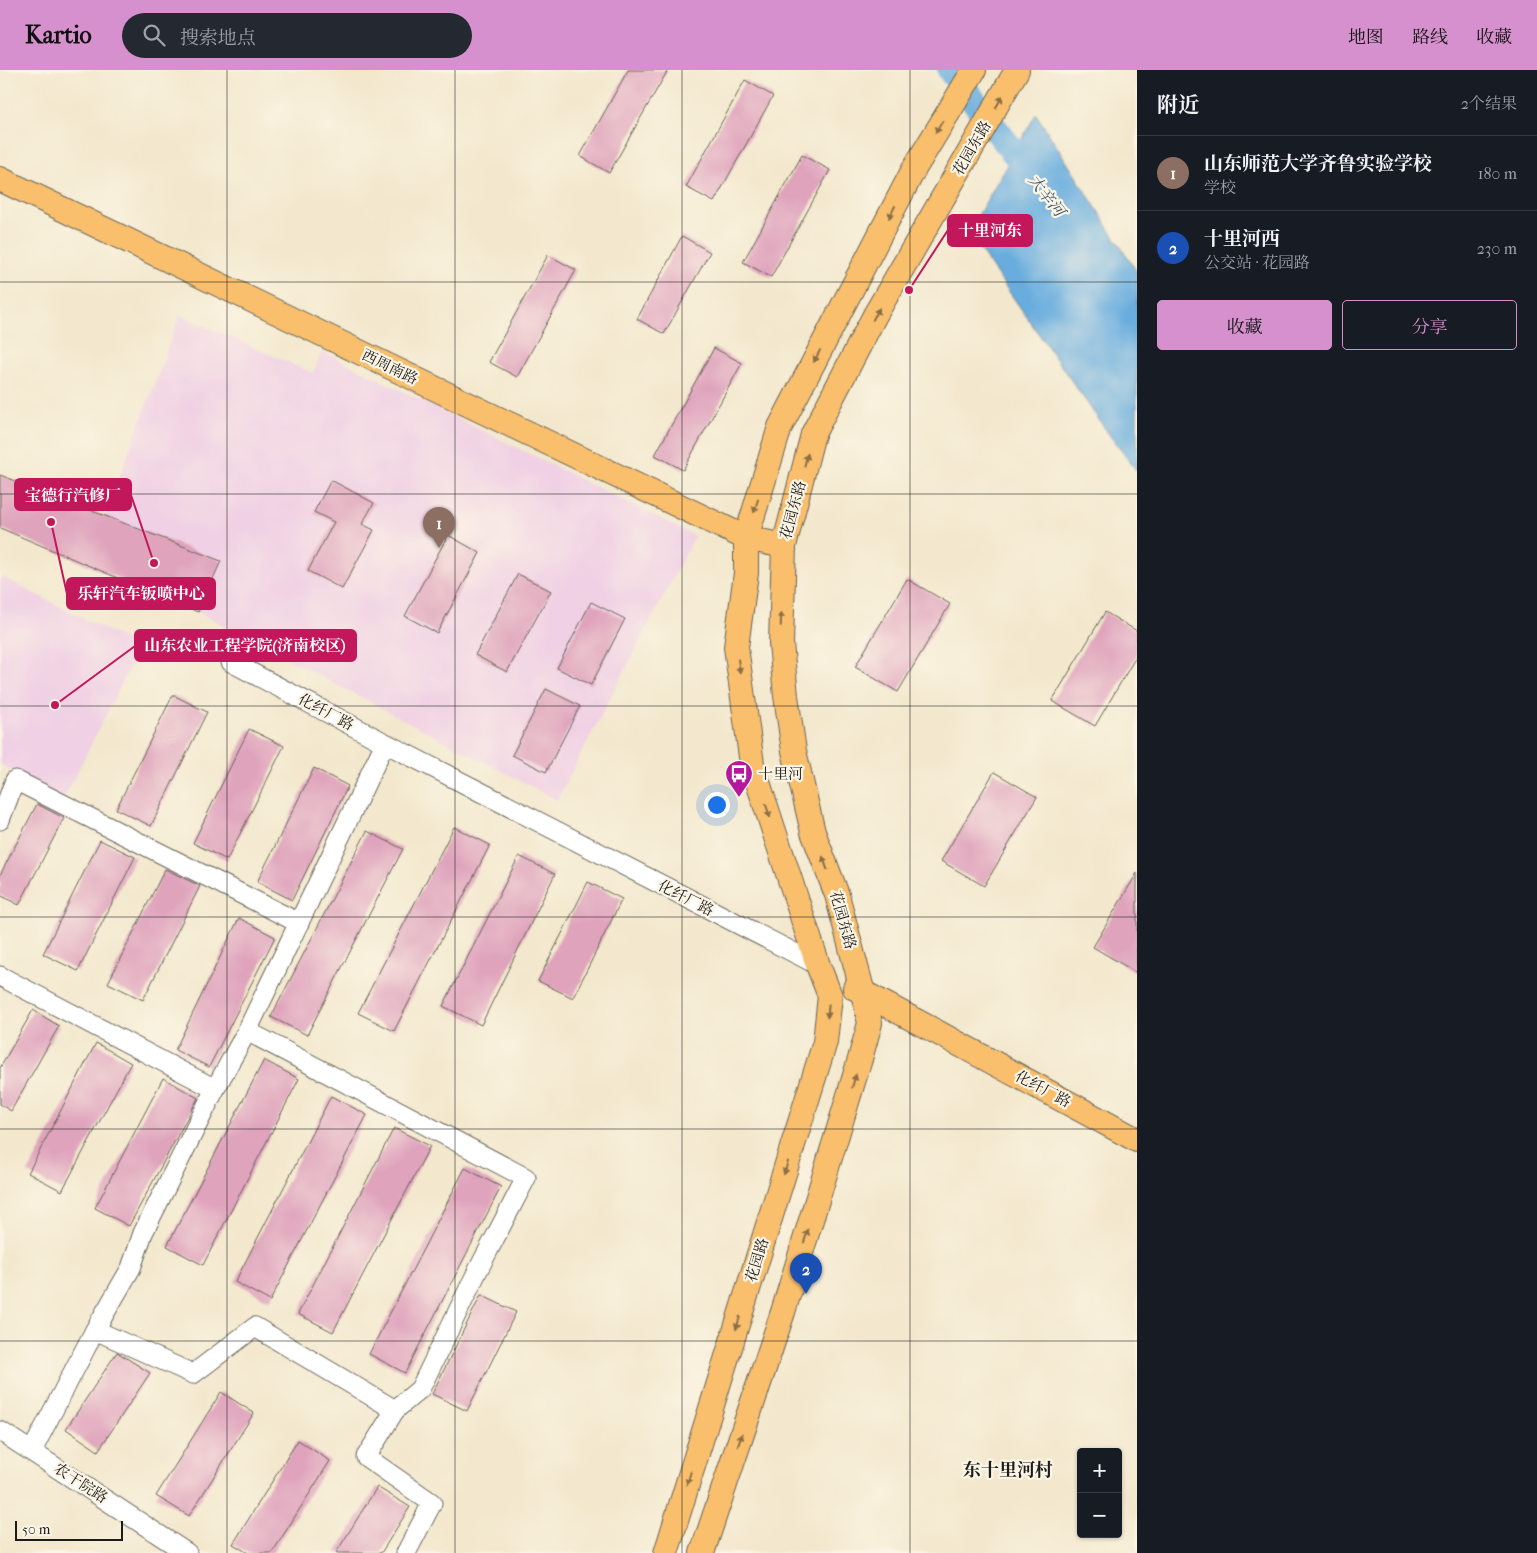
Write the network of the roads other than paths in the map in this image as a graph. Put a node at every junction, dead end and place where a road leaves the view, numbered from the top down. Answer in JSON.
{"nodes":[{"id":1,"x":974,"y":70,"type":"edge"},
{"id":2,"x":1016,"y":72,"type":"edge"},
{"id":3,"x":0,"y":179,"type":"edge"},
{"id":4,"x":746,"y":538,"type":"junction"},
{"id":5,"x":784,"y":546,"type":"junction"},
{"id":6,"x":231,"y":662,"type":"dead end"},
{"id":7,"x":385,"y":744,"type":"junction"},
{"id":8,"x":0,"y":820,"type":"edge"},
{"id":9,"x":299,"y":923,"type":"junction"},
{"id":10,"x":818,"y":965,"type":"junction"},
{"id":11,"x":0,"y":976,"type":"edge"},
{"id":12,"x":863,"y":993,"type":"junction"},
{"id":13,"x":247,"y":1031,"type":"junction"},
{"id":14,"x":215,"y":1089,"type":"junction"},
{"id":15,"x":1137,"y":1140,"type":"edge"},
{"id":16,"x":95,"y":1330,"type":"junction"},
{"id":17,"x":395,"y":1410,"type":"junction"},
{"id":18,"x":0,"y":1431,"type":"edge"},
{"id":19,"x":32,"y":1451,"type":"junction"},
{"id":20,"x":187,"y":1553,"type":"edge"},
{"id":21,"x":406,"y":1553,"type":"edge"},
{"id":22,"x":666,"y":1553,"type":"edge"},
{"id":23,"x":702,"y":1553,"type":"edge"}],
"edges":[{"from":1,"to":4,"type":"main road","one_way":true},
{"from":5,"to":2,"type":"main road","name":"花园东路","one_way":true},
{"from":3,"to":4,"type":"main road","name":"西周南路"},
{"from":4,"to":5,"type":"main road","name":"西周南路"},
{"from":4,"to":10,"type":"main road","one_way":true},
{"from":12,"to":5,"type":"main road","name":"花园东路","one_way":true},
{"from":6,"to":7,"type":"street","name":"化纤厂路"},
{"from":7,"to":9,"type":"street"},
{"from":7,"to":10,"type":"street","name":"化纤厂路"},
{"from":8,"to":9,"type":"street"},
{"from":9,"to":13,"type":"street"},
{"from":10,"to":12,"type":"main road","name":"化纤厂路"},
{"from":10,"to":22,"type":"main road","name":"花园路","one_way":true},
{"from":11,"to":14,"type":"street"},
{"from":12,"to":15,"type":"main road","name":"化纤厂路"},
{"from":23,"to":12,"type":"main road","one_way":true},
{"from":13,"to":14,"type":"street"},
{"from":13,"to":17,"type":"street"},
{"from":14,"to":16,"type":"street"},
{"from":16,"to":17,"type":"street"},
{"from":16,"to":19,"type":"street"},
{"from":17,"to":21,"type":"street"},
{"from":18,"to":19,"type":"street","name":"农干院路"},
{"from":19,"to":20,"type":"street","name":"农干院路"}]}
